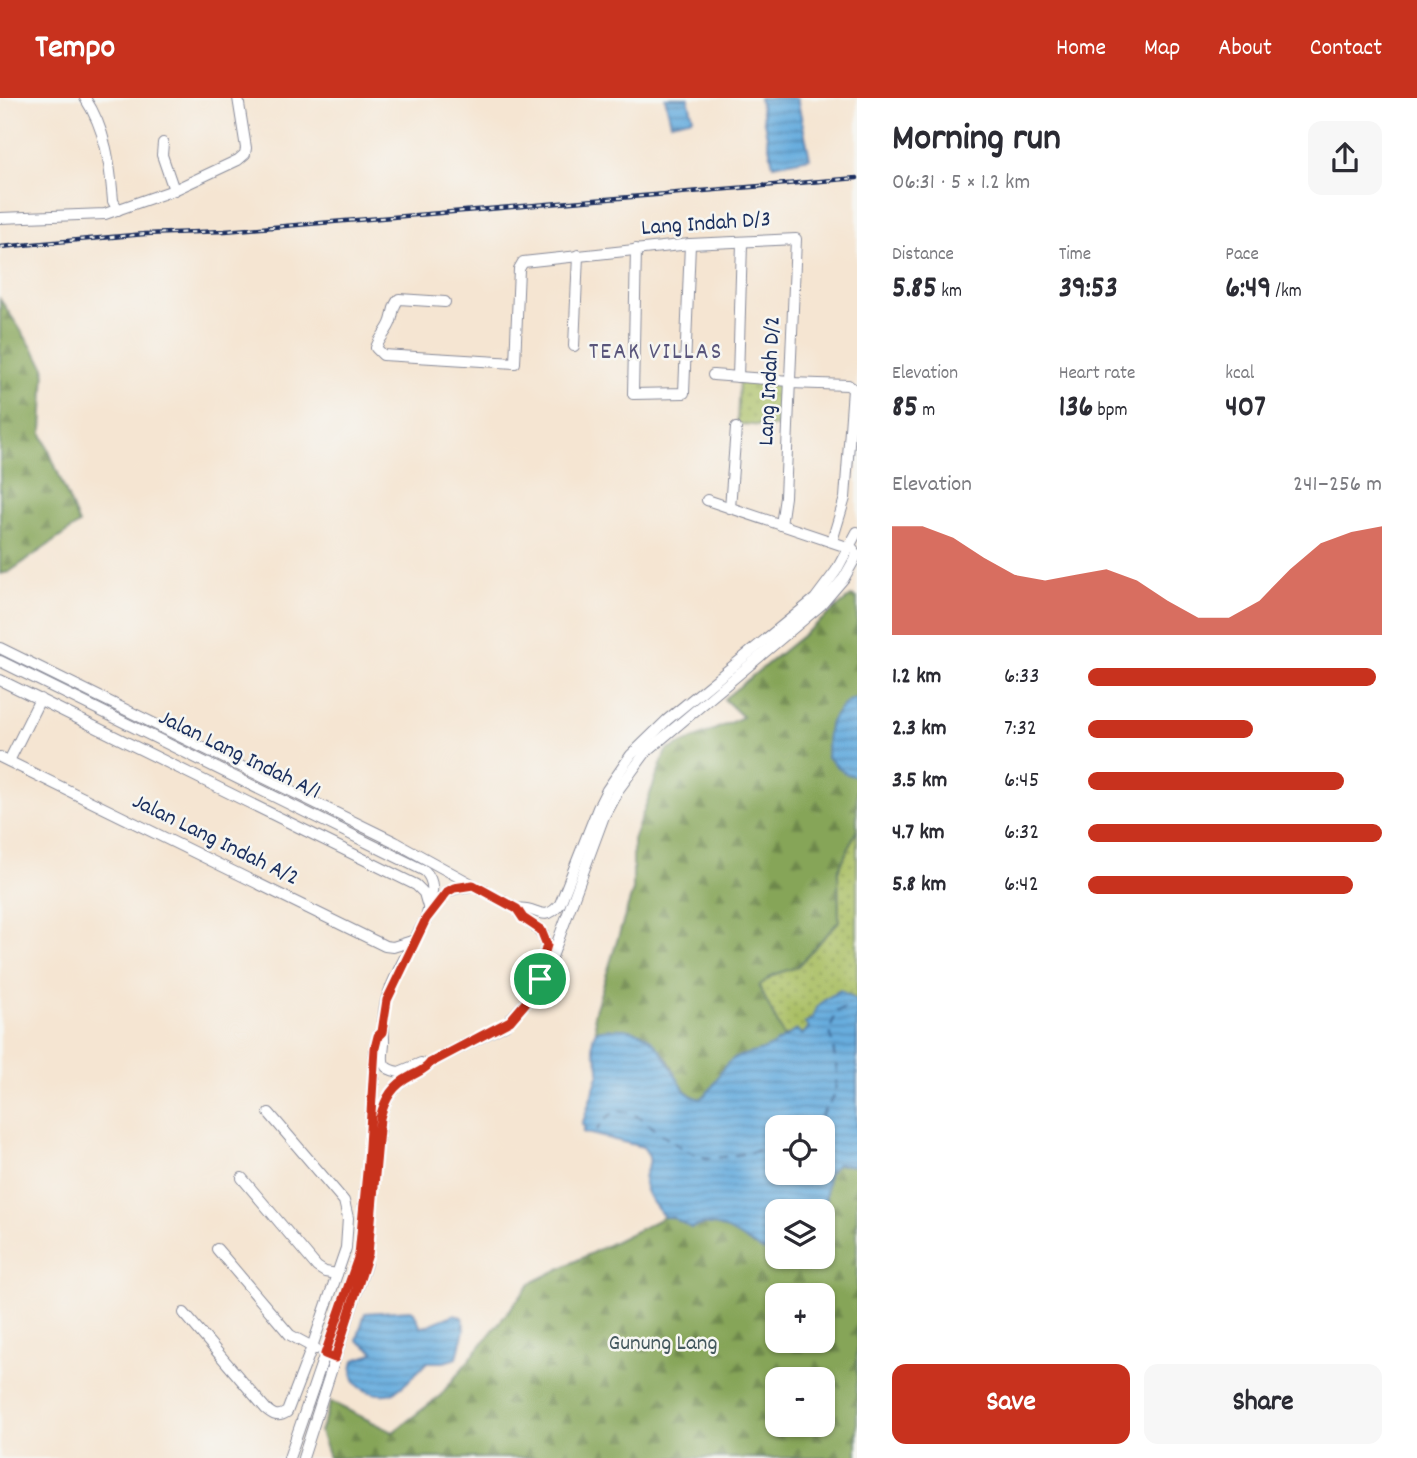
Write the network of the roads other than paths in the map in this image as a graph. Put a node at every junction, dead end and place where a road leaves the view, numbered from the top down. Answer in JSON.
{"nodes":[{"id":1,"x":85,"y":98,"type":"edge"},
{"id":2,"x":238,"y":98,"type":"edge"},
{"id":3,"x":163,"y":143,"type":"dead end"},
{"id":4,"x":174,"y":190,"type":"junction"},
{"id":5,"x":118,"y":210,"type":"junction"},
{"id":6,"x":0,"y":218,"type":"edge"},
{"id":7,"x":796,"y":239,"type":"joint"},
{"id":8,"x":742,"y":243,"type":"junction"},
{"id":9,"x":690,"y":244,"type":"junction"},
{"id":10,"x":636,"y":249,"type":"junction"},
{"id":11,"x":578,"y":254,"type":"junction"},
{"id":12,"x":445,"y":302,"type":"dead end"},
{"id":13,"x":574,"y":346,"type":"dead end"},
{"id":14,"x":713,"y":375,"type":"dead end"},
{"id":15,"x":738,"y":377,"type":"junction"},
{"id":16,"x":790,"y":382,"type":"junction"},
{"id":17,"x":736,"y":428,"type":"dead end"},
{"id":18,"x":707,"y":500,"type":"dead end"},
{"id":19,"x":730,"y":508,"type":"junction"},
{"id":20,"x":781,"y":524,"type":"junction"},
{"id":21,"x":857,"y":532,"type":"edge"},
{"id":22,"x":832,"y":541,"type":"junction"},
{"id":23,"x":855,"y":551,"type":"edge"},
{"id":24,"x":0,"y":648,"type":"edge"},
{"id":25,"x":0,"y":661,"type":"edge"},
{"id":26,"x":0,"y":680,"type":"edge"},
{"id":27,"x":40,"y":699,"type":"junction"},
{"id":28,"x":94,"y":706,"type":"junction"},
{"id":29,"x":106,"y":732,"type":"junction"},
{"id":30,"x":4,"y":759,"type":"edge"},
{"id":31,"x":473,"y":885,"type":"junction"},
{"id":32,"x":428,"y":907,"type":"junction"},
{"id":33,"x":517,"y":909,"type":"junction"},
{"id":34,"x":426,"y":919,"type":"junction"},
{"id":35,"x":415,"y":940,"type":"junction"},
{"id":36,"x":540,"y":979,"type":"junction"},
{"id":37,"x":382,"y":1032,"type":"junction"},
{"id":38,"x":430,"y":1063,"type":"junction"},
{"id":39,"x":269,"y":1113,"type":"dead end"},
{"id":40,"x":242,"y":1178,"type":"dead end"},
{"id":41,"x":216,"y":1249,"type":"dead end"},
{"id":42,"x":337,"y":1273,"type":"junction"},
{"id":43,"x":184,"y":1313,"type":"dead end"},
{"id":44,"x":312,"y":1347,"type":"junction"},
{"id":45,"x":330,"y":1356,"type":"junction"},
{"id":46,"x":289,"y":1458,"type":"edge"},
{"id":47,"x":303,"y":1458,"type":"edge"}],
"edges":[{"from":1,"to":5,"type":"street"},
{"from":2,"to":4,"type":"street"},
{"from":3,"to":4,"type":"street"},
{"from":4,"to":5,"type":"street"},
{"from":5,"to":6,"type":"street"},
{"from":7,"to":8,"type":"street","name":"Lang Indah D/3"},
{"from":7,"to":16,"type":"street","name":"Lang Indah D/2"},
{"from":8,"to":9,"type":"street","name":"Lang Indah D/3"},
{"from":8,"to":15,"type":"street"},
{"from":9,"to":10,"type":"street","name":"Lang Indah D/3"},
{"from":9,"to":10,"type":"street"},
{"from":10,"to":11,"type":"street","name":"Lang Indah D/3"},
{"from":11,"to":12,"type":"street","name":"Lang Indah D/3"},
{"from":11,"to":13,"type":"street"},
{"from":14,"to":15,"type":"street"},
{"from":15,"to":16,"type":"street"},
{"from":16,"to":20,"type":"street","name":"Lang Indah D/2"},
{"from":16,"to":22,"type":"street"},
{"from":17,"to":19,"type":"street"},
{"from":18,"to":19,"type":"street"},
{"from":19,"to":20,"type":"street"},
{"from":20,"to":22,"type":"street"},
{"from":21,"to":23,"type":"street"},
{"from":22,"to":23,"type":"street"},
{"from":23,"to":33,"type":"street"},
{"from":23,"to":36,"type":"street"},
{"from":24,"to":31,"type":"street"},
{"from":25,"to":28,"type":"street","name":"Jalan Lang Indah A/1"},
{"from":26,"to":27,"type":"street","name":"Jalan Lang Indah A/1"},
{"from":27,"to":29,"type":"street","name":"Jalan Lang Indah A/1"},
{"from":27,"to":30,"type":"street"},
{"from":28,"to":29,"type":"street"},
{"from":28,"to":32,"type":"street","name":"Jalan Lang Indah A/1"},
{"from":29,"to":32,"type":"street","name":"Jalan Lang Indah A/1"},
{"from":30,"to":35,"type":"street","name":"Jalan Lang Indah A/2"},
{"from":31,"to":33,"type":"street"},
{"from":31,"to":34,"type":"street"},
{"from":32,"to":34,"type":"street","name":"Jalan Lang Indah A/1"},
{"from":33,"to":36,"type":"street"},
{"from":34,"to":35,"type":"street"},
{"from":35,"to":37,"type":"street"},
{"from":36,"to":38,"type":"street"},
{"from":37,"to":38,"type":"street"},
{"from":37,"to":45,"type":"street"},
{"from":38,"to":45,"type":"street"},
{"from":39,"to":42,"type":"street"},
{"from":40,"to":42,"type":"street"},
{"from":41,"to":44,"type":"street"},
{"from":42,"to":44,"type":"street"},
{"from":43,"to":44,"type":"street"},
{"from":44,"to":45,"type":"street"},
{"from":45,"to":46,"type":"street"},
{"from":45,"to":47,"type":"street"}]}
